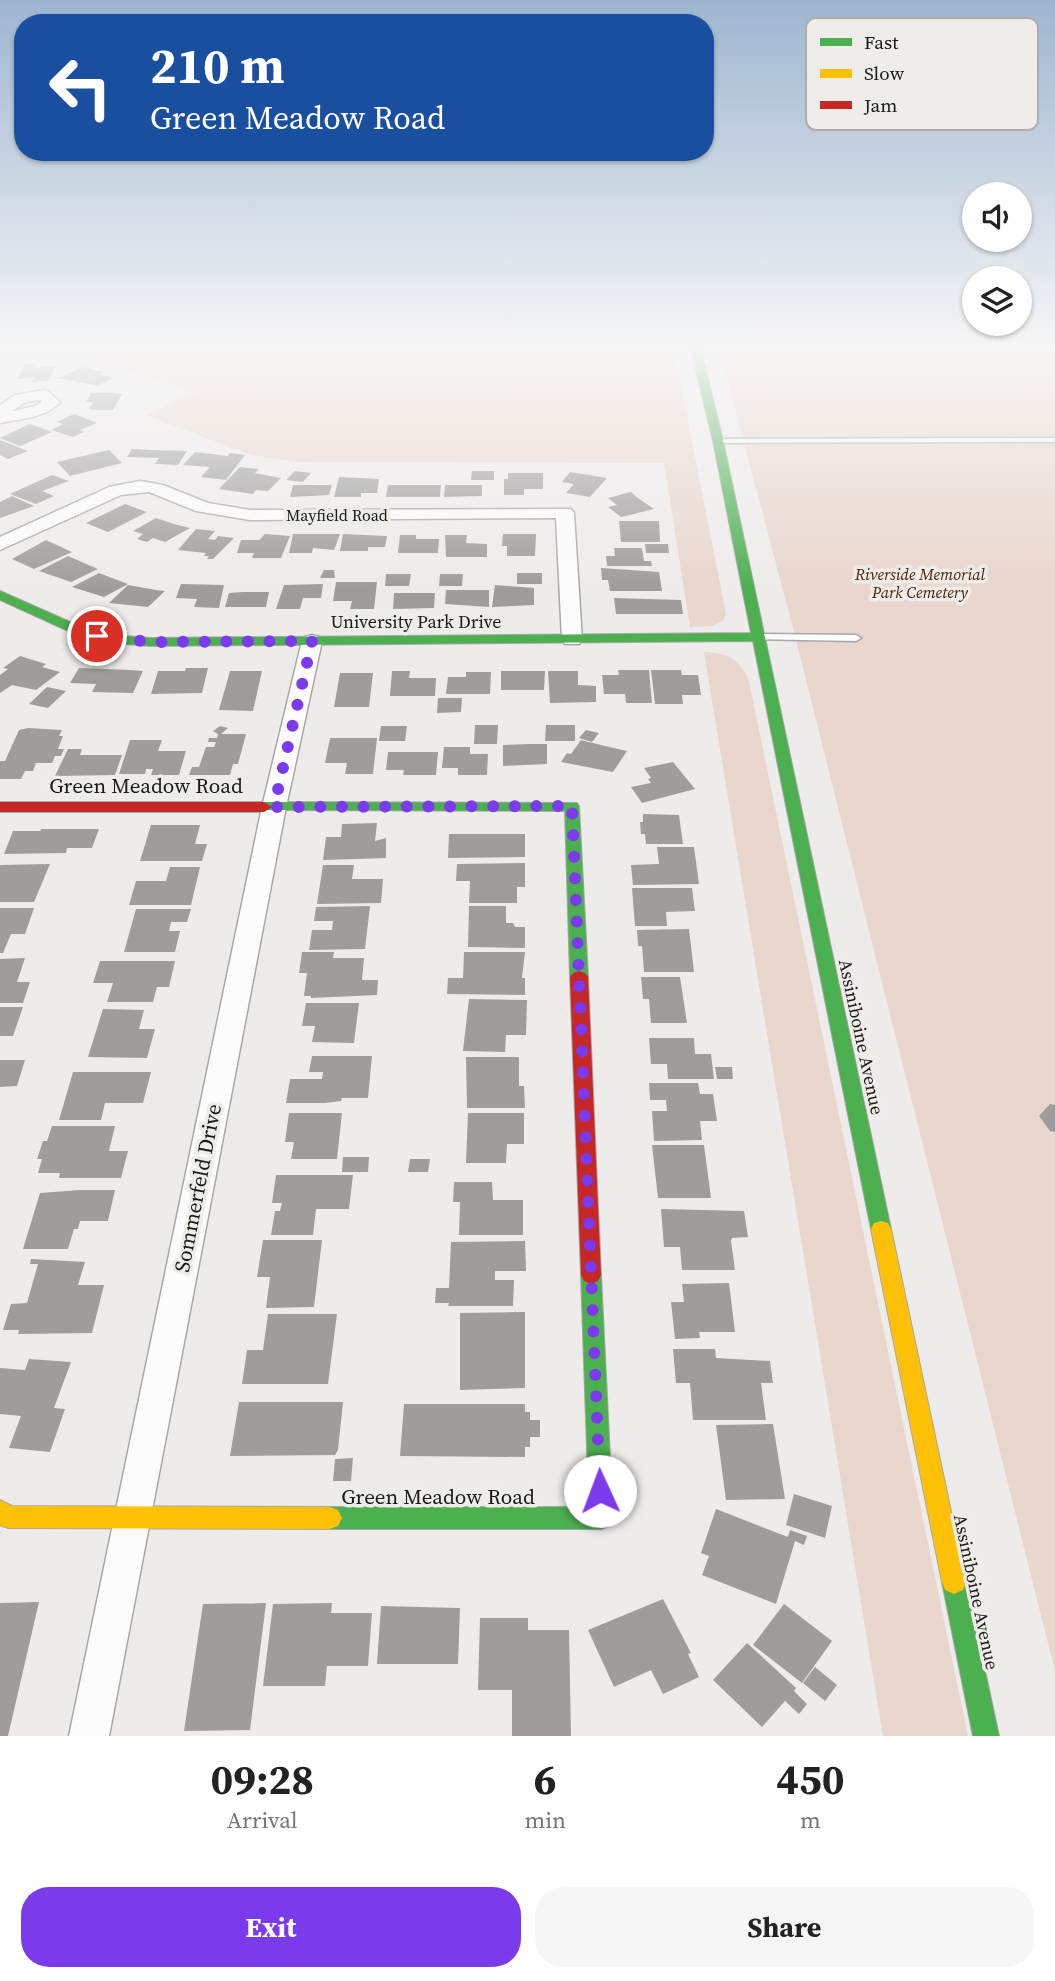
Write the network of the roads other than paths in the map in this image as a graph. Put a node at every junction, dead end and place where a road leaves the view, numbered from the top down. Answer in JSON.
{"nodes":[{"id":1,"x":714,"y":426,"type":"edge"},
{"id":2,"x":1055,"y":440,"type":"edge"},
{"id":3,"x":718,"y":441,"type":"junction"},
{"id":4,"x":0,"y":544,"type":"edge"},
{"id":5,"x":0,"y":595,"type":"edge"},
{"id":6,"x":758,"y":638,"type":"junction"},
{"id":7,"x":856,"y":638,"type":"dead end"},
{"id":8,"x":572,"y":640,"type":"junction"},
{"id":9,"x":312,"y":641,"type":"junction"},
{"id":10,"x":0,"y":807,"type":"edge"},
{"id":11,"x":274,"y":807,"type":"junction"},
{"id":12,"x":0,"y":1511,"type":"edge"},
{"id":13,"x":132,"y":1518,"type":"junction"},
{"id":14,"x":89,"y":1736,"type":"edge"},
{"id":15,"x":986,"y":1736,"type":"edge"}],
"edges":[{"from":1,"to":3,"type":"street","name":"Assiniboine Avenue"},
{"from":2,"to":3,"type":"lane"},
{"from":3,"to":6,"type":"street","name":"Assiniboine Avenue"},
{"from":4,"to":8,"type":"street","name":"Mayfield Road"},
{"from":5,"to":9,"type":"street","name":"University Park Drive"},
{"from":6,"to":7,"type":"lane"},
{"from":6,"to":8,"type":"street","name":"University Park Drive"},
{"from":6,"to":15,"type":"street","name":"Assiniboine Avenue"},
{"from":8,"to":9,"type":"street","name":"University Park Drive"},
{"from":9,"to":11,"type":"street","name":"Sommerfeld Drive"},
{"from":10,"to":11,"type":"street","name":"Green Meadow Road"},
{"from":11,"to":13,"type":"street","name":"Sommerfeld Drive"},
{"from":11,"to":13,"type":"street","name":"Green Meadow Road"},
{"from":12,"to":13,"type":"street","name":"Green Meadow Road"},
{"from":13,"to":14,"type":"street","name":"Sommerfeld Drive"}]}
